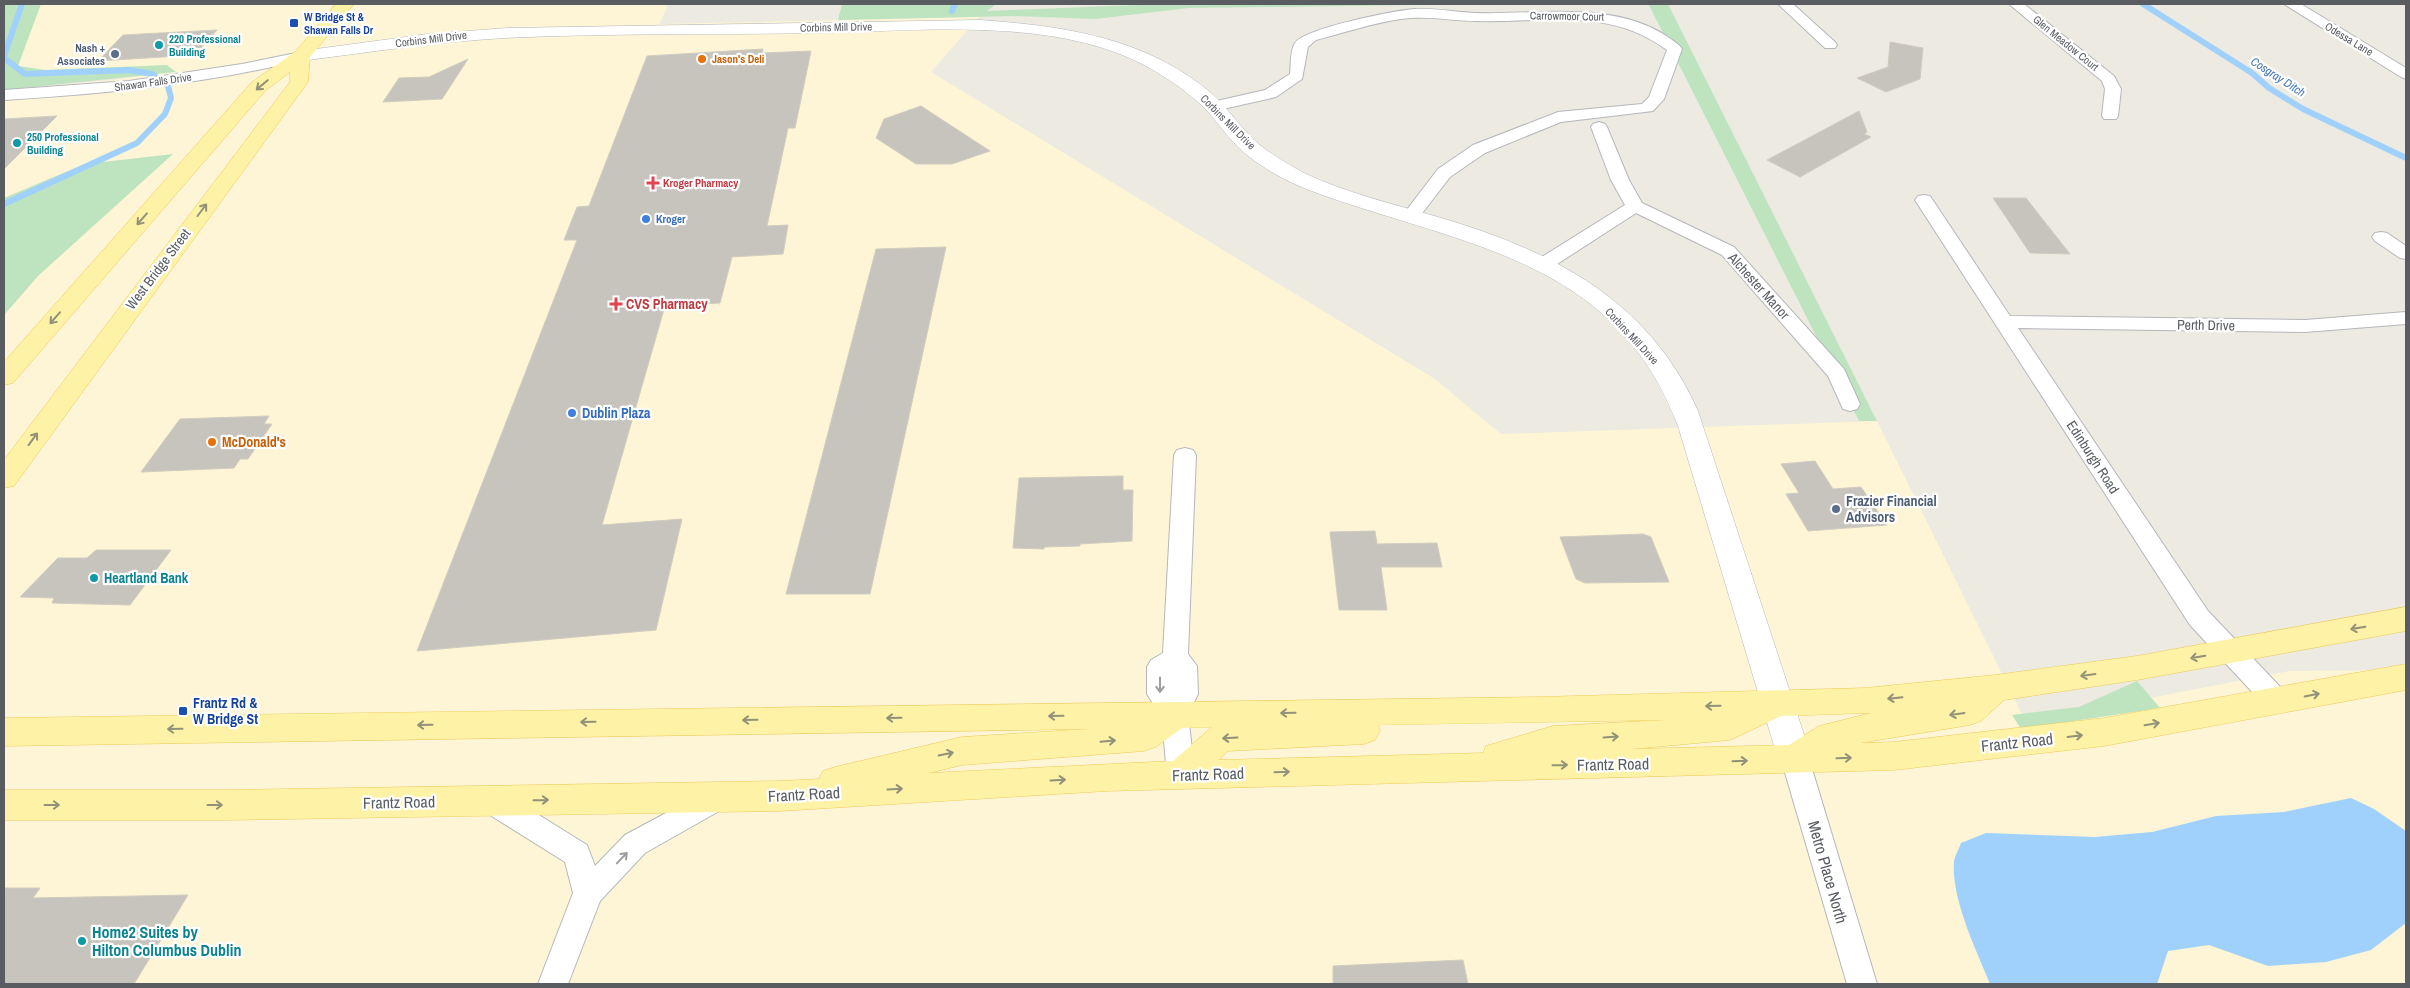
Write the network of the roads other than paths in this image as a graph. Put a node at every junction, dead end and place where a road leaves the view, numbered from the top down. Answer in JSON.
{"nodes":[{"id":1,"x":345,"y":4,"type":"edge"},
{"id":2,"x":1785,"y":4,"type":"edge"},
{"id":3,"x":2016,"y":4,"type":"edge"},
{"id":4,"x":2291,"y":4,"type":"edge"},
{"id":5,"x":1830,"y":45,"type":"dead end"},
{"id":6,"x":301,"y":56,"type":"junction"},
{"id":7,"x":2406,"y":74,"type":"edge"},
{"id":8,"x":4,"y":95,"type":"edge"},
{"id":9,"x":1214,"y":106,"type":"junction"},
{"id":10,"x":2110,"y":116,"type":"dead end"},
{"id":11,"x":1599,"y":128,"type":"dead end"},
{"id":12,"x":1924,"y":200,"type":"dead end"},
{"id":13,"x":1635,"y":206,"type":"junction"},
{"id":14,"x":1411,"y":216,"type":"junction"},
{"id":15,"x":2381,"y":237,"type":"dead end"},
{"id":16,"x":2406,"y":254,"type":"edge"},
{"id":17,"x":1544,"y":264,"type":"junction"},
{"id":18,"x":2406,"y":318,"type":"edge"},
{"id":19,"x":2004,"y":322,"type":"junction"},
{"id":20,"x":4,"y":377,"type":"edge"},
{"id":21,"x":1850,"y":404,"type":"dead end"},
{"id":22,"x":1186,"y":455,"type":"dead end"},
{"id":23,"x":4,"y":479,"type":"edge"},
{"id":24,"x":2406,"y":619,"type":"edge"},
{"id":25,"x":2231,"y":651,"type":"junction"},
{"id":26,"x":2406,"y":677,"type":"edge"},
{"id":27,"x":1996,"y":688,"type":"junction"},
{"id":28,"x":2277,"y":701,"type":"junction"},
{"id":29,"x":1779,"y":704,"type":"junction"},
{"id":30,"x":1539,"y":710,"type":"junction"},
{"id":31,"x":1175,"y":715,"type":"junction"},
{"id":32,"x":4,"y":732,"type":"edge"},
{"id":33,"x":1795,"y":759,"type":"junction"},
{"id":34,"x":1461,"y":766,"type":"junction"},
{"id":35,"x":1180,"y":775,"type":"junction"},
{"id":36,"x":780,"y":796,"type":"junction"},
{"id":37,"x":718,"y":797,"type":"junction"},
{"id":38,"x":492,"y":801,"type":"junction"},
{"id":39,"x":4,"y":805,"type":"edge"},
{"id":40,"x":588,"y":893,"type":"junction"},
{"id":41,"x":553,"y":984,"type":"edge"},
{"id":42,"x":1862,"y":984,"type":"edge"}],
"edges":[{"from":1,"to":6,"type":"main road"},
{"from":2,"to":5,"type":"street"},
{"from":3,"to":10,"type":"street","name":"Glen Meadow Court"},
{"from":4,"to":7,"type":"street","name":"Odessa Lane"},
{"from":6,"to":8,"type":"street","name":"Shawan Falls Drive"},
{"from":6,"to":9,"type":"street","name":"Corbins Mill Drive"},
{"from":6,"to":20,"type":"main road","one_way":true},
{"from":23,"to":6,"type":"main road","name":"West Bridge Street","one_way":true},
{"from":9,"to":14,"type":"street","name":"Corbins Mill Drive"},
{"from":9,"to":14,"type":"street","name":"Carrowmoor Court"},
{"from":11,"to":13,"type":"street"},
{"from":12,"to":19,"type":"street","name":"Edinburgh Road"},
{"from":13,"to":17,"type":"street"},
{"from":13,"to":21,"type":"street","name":"Alchester Manor"},
{"from":14,"to":17,"type":"street","name":"Corbins Mill Drive"},
{"from":15,"to":16,"type":"street"},
{"from":17,"to":29,"type":"street","name":"Corbins Mill Drive"},
{"from":18,"to":19,"type":"street","name":"Perth Drive"},
{"from":19,"to":25,"type":"street","name":"Edinburgh Road"},
{"from":22,"to":31,"type":"street"},
{"from":24,"to":25,"type":"main road","one_way":true},
{"from":25,"to":27,"type":"main road","one_way":true},
{"from":25,"to":28,"type":"street","name":"Edinburgh Road"},
{"from":28,"to":26,"type":"main road","name":"Frantz Road","one_way":true},
{"from":27,"to":29,"type":"main road","one_way":true},
{"from":27,"to":33,"type":"main road","one_way":true},
{"from":33,"to":28,"type":"main road","name":"Frantz Road","one_way":true},
{"from":29,"to":30,"type":"main road","one_way":true},
{"from":29,"to":33,"type":"street","name":"Corbins Mill Drive"},
{"from":34,"to":29,"type":"main road","one_way":true},
{"from":30,"to":31,"type":"main road","one_way":true},
{"from":30,"to":35,"type":"main road","one_way":true},
{"from":31,"to":32,"type":"main road","one_way":true},
{"from":31,"to":35,"type":"street"},
{"from":36,"to":31,"type":"main road","one_way":true},
{"from":34,"to":33,"type":"main road","name":"Frantz Road","one_way":true},
{"from":33,"to":42,"type":"street","name":"Metro Place North"},
{"from":35,"to":34,"type":"main road","name":"Frantz Road","one_way":true},
{"from":36,"to":35,"type":"main road","name":"Frantz Road","one_way":true},
{"from":36,"to":37,"type":"main road","name":"Frantz Road"},
{"from":38,"to":37,"type":"main road","name":"Frantz Road","one_way":true},
{"from":40,"to":37,"type":"street","one_way":true},
{"from":39,"to":38,"type":"main road","name":"Frantz Road","one_way":true},
{"from":38,"to":40,"type":"street"},
{"from":40,"to":41,"type":"street"}]}
